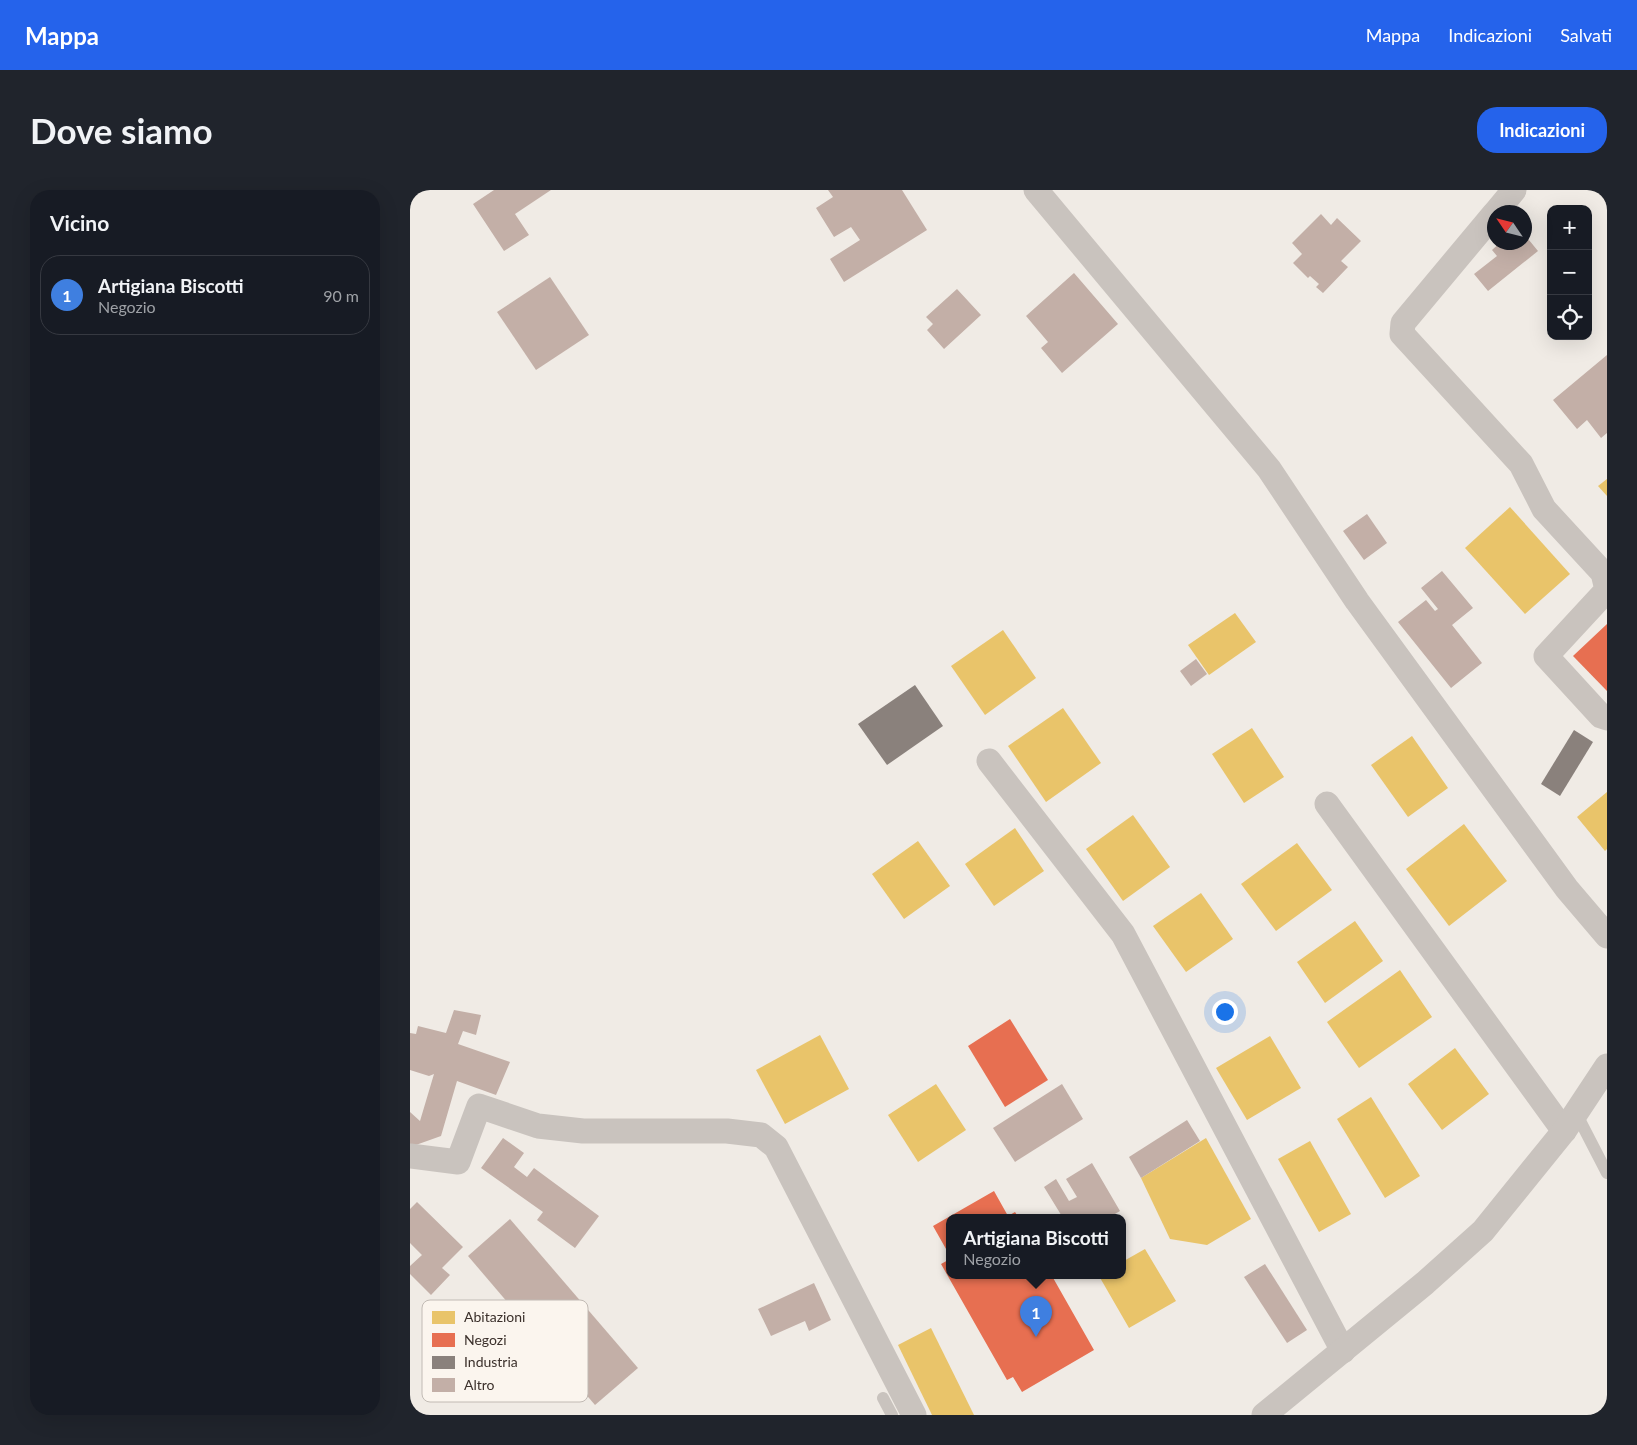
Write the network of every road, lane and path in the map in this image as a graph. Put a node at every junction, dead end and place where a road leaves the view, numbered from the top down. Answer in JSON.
{"nodes":[{"id":1,"x":1036,"y":190,"type":"edge"},
{"id":2,"x":1514,"y":190,"type":"edge"},
{"id":3,"x":1502,"y":205,"type":"edge"},
{"id":4,"x":1487,"y":223,"type":"edge"},
{"id":5,"x":1607,"y":718,"type":"edge"},
{"id":6,"x":989,"y":761,"type":"dead end"},
{"id":7,"x":1327,"y":804,"type":"dead end"},
{"id":8,"x":1607,"y":936,"type":"edge"},
{"id":9,"x":1607,"y":1066,"type":"edge"},
{"id":10,"x":1570,"y":1122,"type":"junction"},
{"id":11,"x":410,"y":1156,"type":"edge"},
{"id":12,"x":1607,"y":1173,"type":"edge"},
{"id":13,"x":1343,"y":1351,"type":"junction"},
{"id":14,"x":883,"y":1398,"type":"dead end"},
{"id":15,"x":892,"y":1415,"type":"edge"},
{"id":16,"x":914,"y":1415,"type":"edge"},
{"id":17,"x":1264,"y":1415,"type":"edge"}],
"edges":[{"from":1,"to":8,"type":"street"},
{"from":2,"to":3,"type":"street"},
{"from":4,"to":5,"type":"street"},
{"from":6,"to":13,"type":"street"},
{"from":7,"to":10,"type":"street"},
{"from":9,"to":10,"type":"street"},
{"from":10,"to":12,"type":"lane"},
{"from":10,"to":13,"type":"street"},
{"from":11,"to":16,"type":"street"},
{"from":13,"to":17,"type":"street"},
{"from":14,"to":15,"type":"lane"}]}
